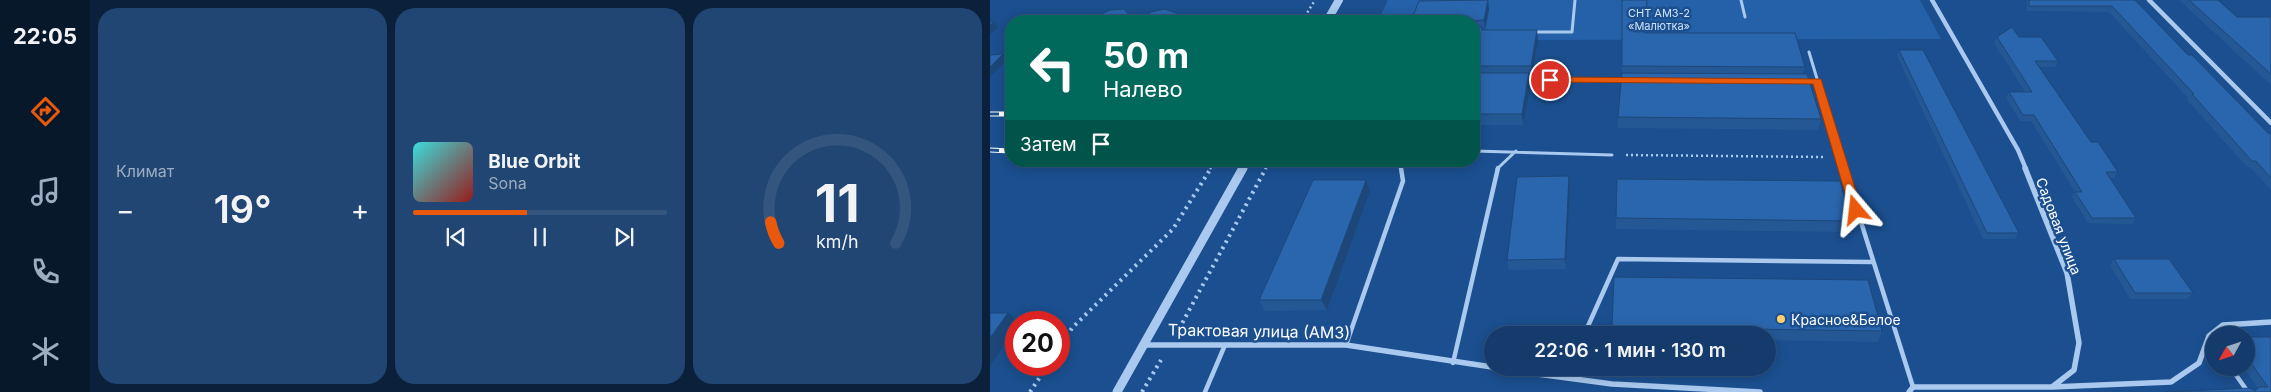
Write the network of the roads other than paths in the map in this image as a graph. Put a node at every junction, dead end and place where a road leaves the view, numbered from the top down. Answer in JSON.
{"nodes":[{"id":1,"x":1339,"y":0,"type":"edge"},
{"id":2,"x":1575,"y":0,"type":"edge"},
{"id":3,"x":1741,"y":0,"type":"edge"},
{"id":4,"x":1932,"y":0,"type":"edge"},
{"id":5,"x":2149,"y":0,"type":"edge"},
{"id":6,"x":1330,"y":15,"type":"edge"},
{"id":7,"x":1745,"y":17,"type":"dead end"},
{"id":8,"x":1532,"y":32,"type":"edge"},
{"id":9,"x":1809,"y":52,"type":"dead end"},
{"id":10,"x":1523,"y":80,"type":"edge"},
{"id":11,"x":1631,"y":80,"type":"edge"},
{"id":12,"x":1807,"y":81,"type":"edge"},
{"id":13,"x":1817,"y":81,"type":"junction"},
{"id":14,"x":2271,"y":123,"type":"edge"},
{"id":15,"x":1480,"y":151,"type":"edge"},
{"id":16,"x":1516,"y":151,"type":"junction"},
{"id":17,"x":1612,"y":155,"type":"road end"},
{"id":18,"x":1244,"y":167,"type":"edge"},
{"id":19,"x":1401,"y":167,"type":"edge"},
{"id":20,"x":1872,"y":262,"type":"junction"},
{"id":21,"x":2271,"y":322,"type":"edge"},
{"id":22,"x":1588,"y":326,"type":"edge"},
{"id":23,"x":2222,"y":326,"type":"edge"},
{"id":24,"x":1144,"y":344,"type":"junction"},
{"id":25,"x":1225,"y":345,"type":"junction"},
{"id":26,"x":1346,"y":345,"type":"junction"},
{"id":27,"x":2205,"y":346,"type":"edge"},
{"id":28,"x":1453,"y":362,"type":"junction"},
{"id":29,"x":1484,"y":366,"type":"edge"},
{"id":30,"x":1566,"y":376,"type":"edge"},
{"id":31,"x":2237,"y":376,"type":"edge"},
{"id":32,"x":1913,"y":387,"type":"junction"},
{"id":33,"x":2052,"y":387,"type":"junction"},
{"id":34,"x":1117,"y":392,"type":"edge"},
{"id":35,"x":1205,"y":392,"type":"edge"},
{"id":36,"x":1760,"y":392,"type":"edge"},
{"id":37,"x":1909,"y":392,"type":"edge"},
{"id":38,"x":2248,"y":392,"type":"edge"}],
"edges":[{"from":1,"to":6,"type":"street"},
{"from":2,"to":8,"type":"lane"},
{"from":3,"to":7,"type":"lane"},
{"from":4,"to":33,"type":"street","name":"Садовая улица"},
{"from":5,"to":14,"type":"street"},
{"from":9,"to":13,"type":"lane"},
{"from":10,"to":11,"type":"lane"},
{"from":12,"to":13,"type":"lane"},
{"from":13,"to":20,"type":"lane"},
{"from":15,"to":16,"type":"lane"},
{"from":16,"to":17,"type":"lane"},
{"from":16,"to":28,"type":"lane"},
{"from":18,"to":24,"type":"street","name":"Трактовая улица (АМЗ)"},
{"from":19,"to":26,"type":"lane"},
{"from":20,"to":22,"type":"lane"},
{"from":20,"to":32,"type":"lane"},
{"from":21,"to":23,"type":"street"},
{"from":24,"to":25,"type":"street","name":"Трактовая улица (АМЗ)"},
{"from":24,"to":34,"type":"street","name":"Трактовая улица (АМЗ)"},
{"from":25,"to":26,"type":"street","name":"Трактовая улица (АМЗ)"},
{"from":25,"to":35,"type":"lane"},
{"from":26,"to":28,"type":"street","name":"Трактовая улица (АМЗ)"},
{"from":27,"to":33,"type":"street"},
{"from":28,"to":29,"type":"street","name":"Трактовая улица (АМЗ)"},
{"from":30,"to":36,"type":"street","name":"Трактовая улица (АМЗ)"},
{"from":31,"to":38,"type":"lane"},
{"from":32,"to":33,"type":"street"},
{"from":32,"to":37,"type":"street"}]}
